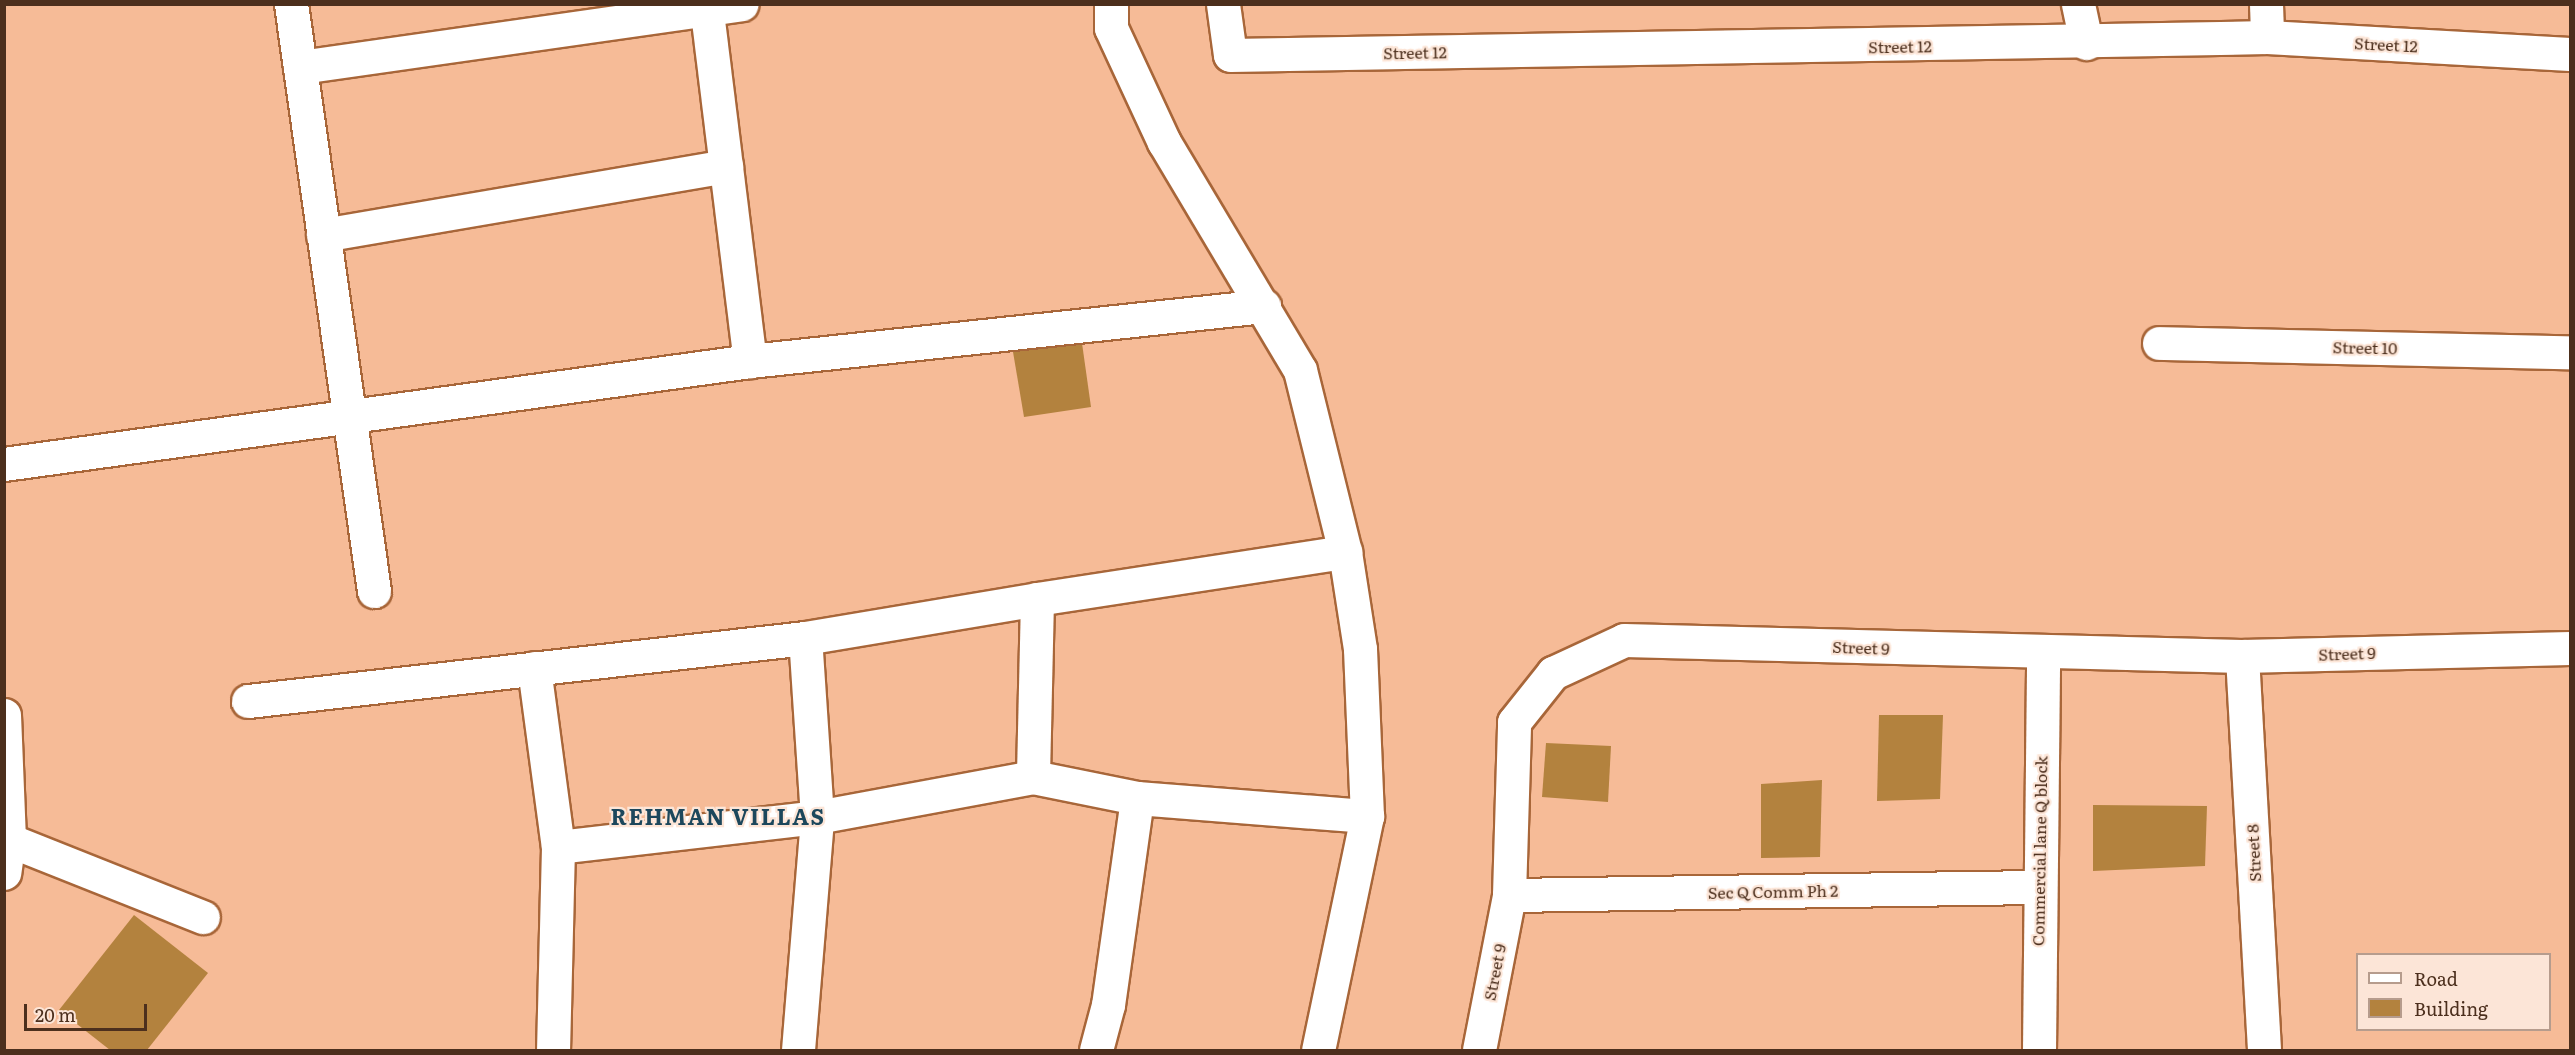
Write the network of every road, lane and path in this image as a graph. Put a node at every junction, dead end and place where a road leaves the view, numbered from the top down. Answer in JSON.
{"nodes":[{"id":1,"x":291,"y":4,"type":"edge"},
{"id":2,"x":742,"y":4,"type":"edge"},
{"id":3,"x":1111,"y":4,"type":"edge"},
{"id":4,"x":1223,"y":4,"type":"edge"},
{"id":5,"x":2078,"y":4,"type":"edge"},
{"id":6,"x":2266,"y":4,"type":"edge"},
{"id":7,"x":706,"y":7,"type":"edge"},
{"id":8,"x":2267,"y":37,"type":"junction"},
{"id":9,"x":2086,"y":43,"type":"junction"},
{"id":10,"x":2571,"y":54,"type":"edge"},
{"id":11,"x":300,"y":67,"type":"junction"},
{"id":12,"x":726,"y":166,"type":"junction"},
{"id":13,"x":322,"y":235,"type":"junction"},
{"id":14,"x":1264,"y":306,"type":"junction"},
{"id":15,"x":2159,"y":343,"type":"dead end"},
{"id":16,"x":2571,"y":352,"type":"edge"},
{"id":17,"x":750,"y":361,"type":"junction"},
{"id":18,"x":347,"y":418,"type":"junction"},
{"id":19,"x":4,"y":464,"type":"edge"},
{"id":20,"x":1345,"y":552,"type":"junction"},
{"id":21,"x":374,"y":591,"type":"dead end"},
{"id":22,"x":1037,"y":599,"type":"junction"},
{"id":23,"x":804,"y":638,"type":"junction"},
{"id":24,"x":2571,"y":648,"type":"edge"},
{"id":25,"x":2043,"y":652,"type":"junction"},
{"id":26,"x":2242,"y":656,"type":"junction"},
{"id":27,"x":534,"y":668,"type":"junction"},
{"id":28,"x":248,"y":701,"type":"dead end"},
{"id":29,"x":4,"y":715,"type":"edge"},
{"id":30,"x":1034,"y":777,"type":"junction"},
{"id":31,"x":1137,"y":798,"type":"junction"},
{"id":32,"x":1367,"y":816,"type":"junction"},
{"id":33,"x":818,"y":817,"type":"junction"},
{"id":34,"x":7,"y":839,"type":"edge"},
{"id":35,"x":558,"y":847,"type":"junction"},
{"id":36,"x":4,"y":873,"type":"edge"},
{"id":37,"x":2037,"y":887,"type":"junction"},
{"id":38,"x":1509,"y":895,"type":"junction"},
{"id":39,"x":203,"y":917,"type":"dead end"},
{"id":40,"x":553,"y":1050,"type":"edge"},
{"id":41,"x":798,"y":1050,"type":"edge"},
{"id":42,"x":1096,"y":1050,"type":"edge"},
{"id":43,"x":1318,"y":1050,"type":"edge"},
{"id":44,"x":1479,"y":1050,"type":"edge"},
{"id":45,"x":2039,"y":1050,"type":"edge"},
{"id":46,"x":2272,"y":1050,"type":"edge"}],
"edges":[{"from":1,"to":11,"type":"street"},
{"from":2,"to":7,"type":"street"},
{"from":3,"to":14,"type":"street"},
{"from":4,"to":9,"type":"street","name":"Street 12"},
{"from":5,"to":9,"type":"street"},
{"from":6,"to":8,"type":"street"},
{"from":7,"to":11,"type":"street"},
{"from":7,"to":12,"type":"street"},
{"from":8,"to":9,"type":"street","name":"Street 12"},
{"from":8,"to":10,"type":"street","name":"Street 12"},
{"from":11,"to":13,"type":"street"},
{"from":12,"to":13,"type":"street"},
{"from":12,"to":17,"type":"street"},
{"from":13,"to":18,"type":"street"},
{"from":14,"to":17,"type":"street"},
{"from":14,"to":20,"type":"street"},
{"from":15,"to":16,"type":"street","name":"Street 10"},
{"from":17,"to":18,"type":"street"},
{"from":18,"to":19,"type":"street"},
{"from":18,"to":21,"type":"street"},
{"from":20,"to":22,"type":"street"},
{"from":20,"to":32,"type":"street"},
{"from":22,"to":23,"type":"street"},
{"from":22,"to":30,"type":"street"},
{"from":23,"to":27,"type":"street"},
{"from":23,"to":33,"type":"street"},
{"from":24,"to":26,"type":"street","name":"Street 9"},
{"from":25,"to":26,"type":"street","name":"Street 9"},
{"from":25,"to":37,"type":"street","name":"Commercial lane Q block"},
{"from":25,"to":38,"type":"street","name":"Street 9"},
{"from":26,"to":46,"type":"street","name":"Street 8"},
{"from":27,"to":28,"type":"street"},
{"from":27,"to":35,"type":"street"},
{"from":29,"to":34,"type":"street"},
{"from":30,"to":31,"type":"street"},
{"from":30,"to":33,"type":"street"},
{"from":31,"to":32,"type":"street"},
{"from":31,"to":42,"type":"street"},
{"from":32,"to":43,"type":"street"},
{"from":33,"to":35,"type":"street"},
{"from":33,"to":41,"type":"street"},
{"from":34,"to":36,"type":"street"},
{"from":34,"to":39,"type":"street"},
{"from":35,"to":40,"type":"street"},
{"from":37,"to":38,"type":"street","name":"Sec Q Comm Ph 2"},
{"from":37,"to":45,"type":"street","name":"Commercial lane Q block"},
{"from":38,"to":44,"type":"street","name":"Street 9"}]}
